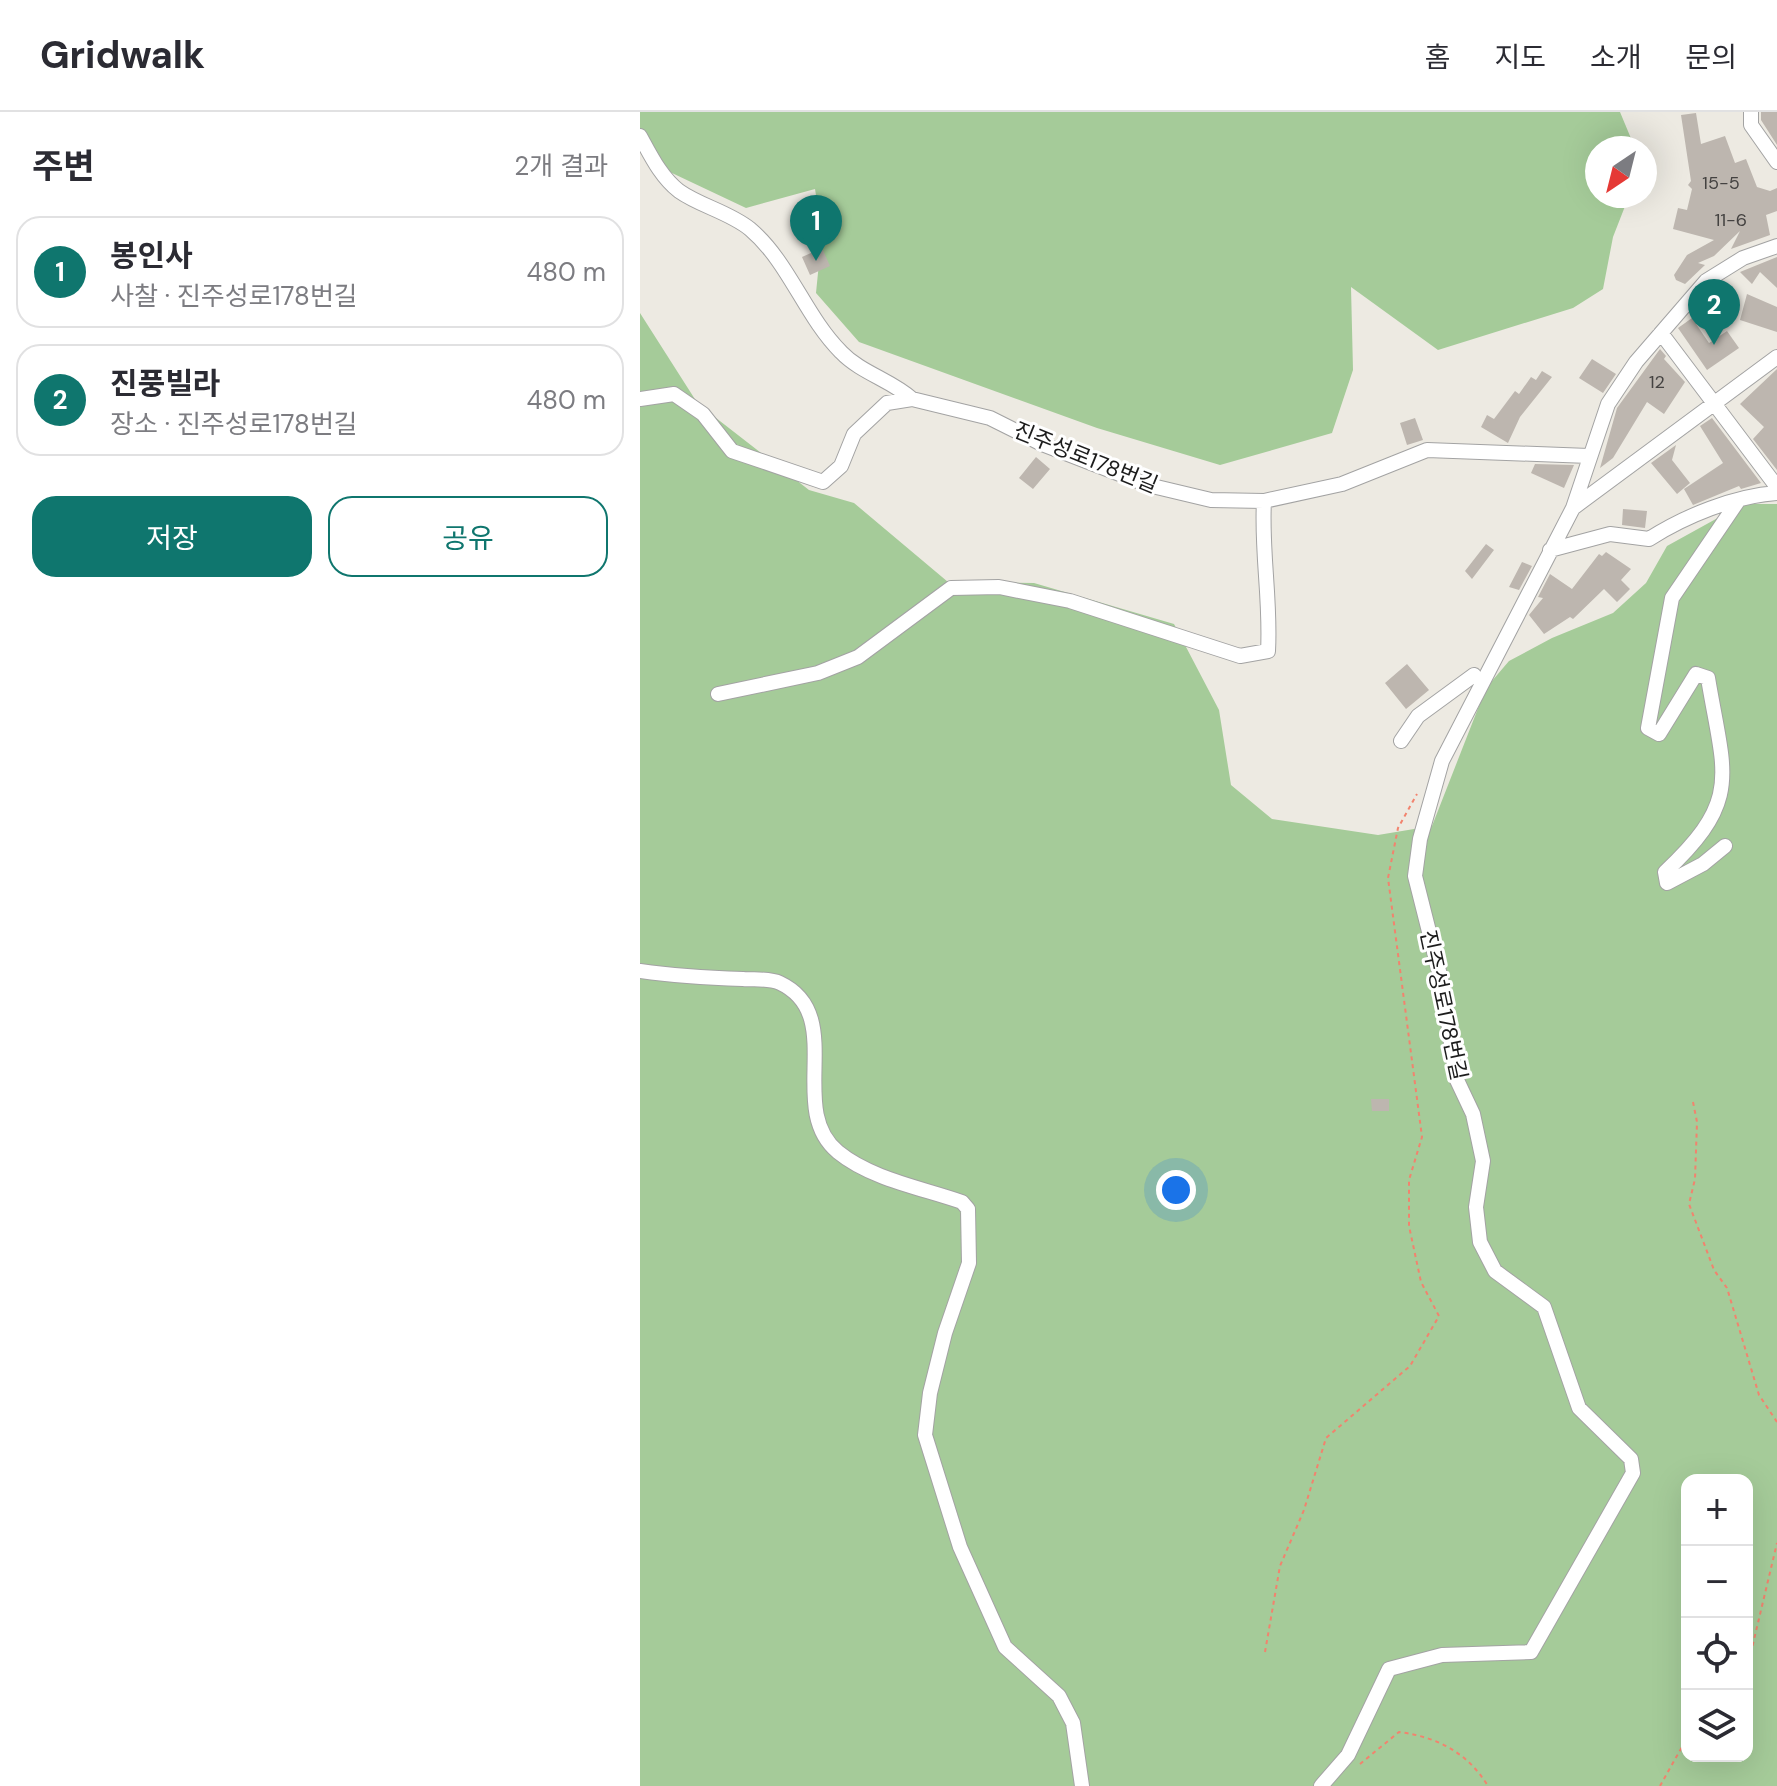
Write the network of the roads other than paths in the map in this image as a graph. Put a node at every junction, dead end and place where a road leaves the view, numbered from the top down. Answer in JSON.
{"nodes":[{"id":1,"x":1751,"y":112,"type":"edge"},
{"id":2,"x":640,"y":136,"type":"edge"},
{"id":3,"x":1777,"y":162,"type":"edge"},
{"id":4,"x":1777,"y":246,"type":"edge"},
{"id":5,"x":1661,"y":333,"type":"junction"},
{"id":6,"x":1777,"y":357,"type":"edge"},
{"id":7,"x":640,"y":399,"type":"edge"},
{"id":8,"x":912,"y":399,"type":"junction"},
{"id":9,"x":1714,"y":401,"type":"junction"},
{"id":10,"x":1589,"y":456,"type":"junction"},
{"id":11,"x":1777,"y":490,"type":"edge"},
{"id":12,"x":1264,"y":501,"type":"junction"},
{"id":13,"x":1738,"y":501,"type":"junction"},
{"id":14,"x":1573,"y":508,"type":"junction"},
{"id":15,"x":1550,"y":550,"type":"junction"},
{"id":16,"x":1474,"y":675,"type":"dead end"},
{"id":17,"x":718,"y":694,"type":"dead end"},
{"id":18,"x":1401,"y":741,"type":"dead end"},
{"id":19,"x":1725,"y":846,"type":"dead end"},
{"id":20,"x":640,"y":971,"type":"edge"},
{"id":21,"x":1082,"y":1786,"type":"edge"},
{"id":22,"x":1321,"y":1786,"type":"edge"}],
"edges":[{"from":1,"to":3,"type":"street"},
{"from":2,"to":8,"type":"street","name":"진주성로178번길"},
{"from":4,"to":5,"type":"street","name":"진주성로178번길"},
{"from":5,"to":9,"type":"street"},
{"from":5,"to":10,"type":"street","name":"진주성로178번길"},
{"from":6,"to":9,"type":"street","name":"진주성로178번길"},
{"from":7,"to":8,"type":"street"},
{"from":8,"to":12,"type":"street","name":"진주성로178번길"},
{"from":9,"to":11,"type":"street"},
{"from":9,"to":14,"type":"street","name":"진주성로178번길"},
{"from":10,"to":12,"type":"street","name":"진주성로178번길"},
{"from":10,"to":14,"type":"street","name":"진주성로178번길"},
{"from":11,"to":13,"type":"street"},
{"from":12,"to":17,"type":"street"},
{"from":13,"to":15,"type":"street"},
{"from":13,"to":19,"type":"street"},
{"from":14,"to":15,"type":"street","name":"진주성로178번길"},
{"from":15,"to":22,"type":"street","name":"진주성로178번길"},
{"from":16,"to":18,"type":"street"},
{"from":20,"to":21,"type":"street"}]}
